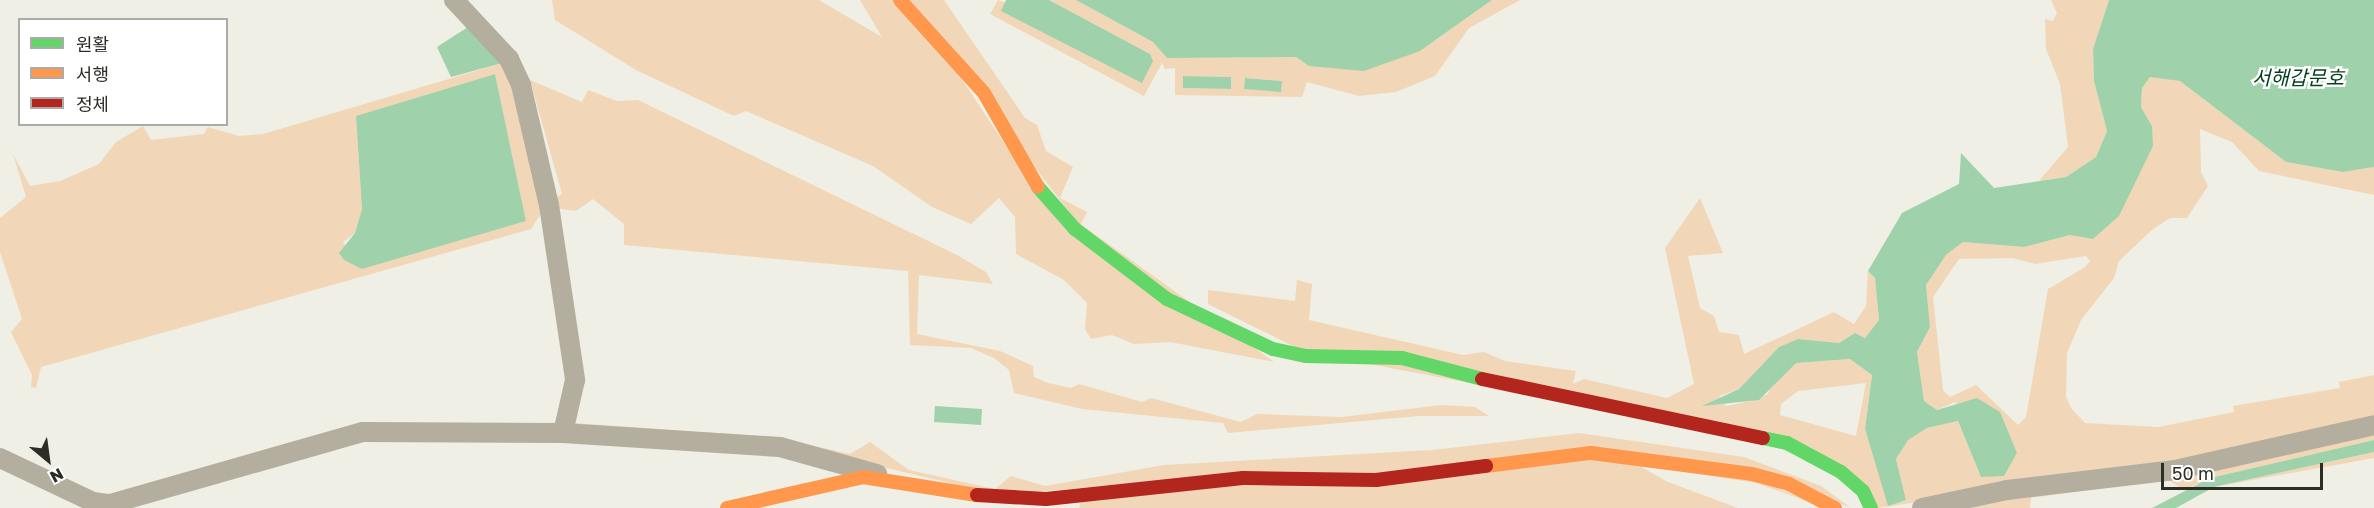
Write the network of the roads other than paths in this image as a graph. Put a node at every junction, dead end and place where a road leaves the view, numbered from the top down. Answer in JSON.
{"nodes":[{"id":1,"x":454,"y":0,"type":"edge"},
{"id":2,"x":900,"y":0,"type":"edge"},
{"id":3,"x":2374,"y":425,"type":"edge"},
{"id":4,"x":563,"y":433,"type":"junction"},
{"id":5,"x":0,"y":458,"type":"edge"},
{"id":6,"x":885,"y":477,"type":"junction"},
{"id":7,"x":727,"y":508,"type":"edge"},
{"id":8,"x":1835,"y":508,"type":"edge"},
{"id":9,"x":1871,"y":508,"type":"edge"},
{"id":10,"x":1922,"y":508,"type":"edge"}],
"edges":[{"from":1,"to":4,"type":"street"},
{"from":2,"to":9,"type":"street"},
{"from":3,"to":10,"type":"street"},
{"from":4,"to":5,"type":"street"},
{"from":4,"to":6,"type":"street"},
{"from":6,"to":7,"type":"street"},
{"from":6,"to":8,"type":"street"}]}
